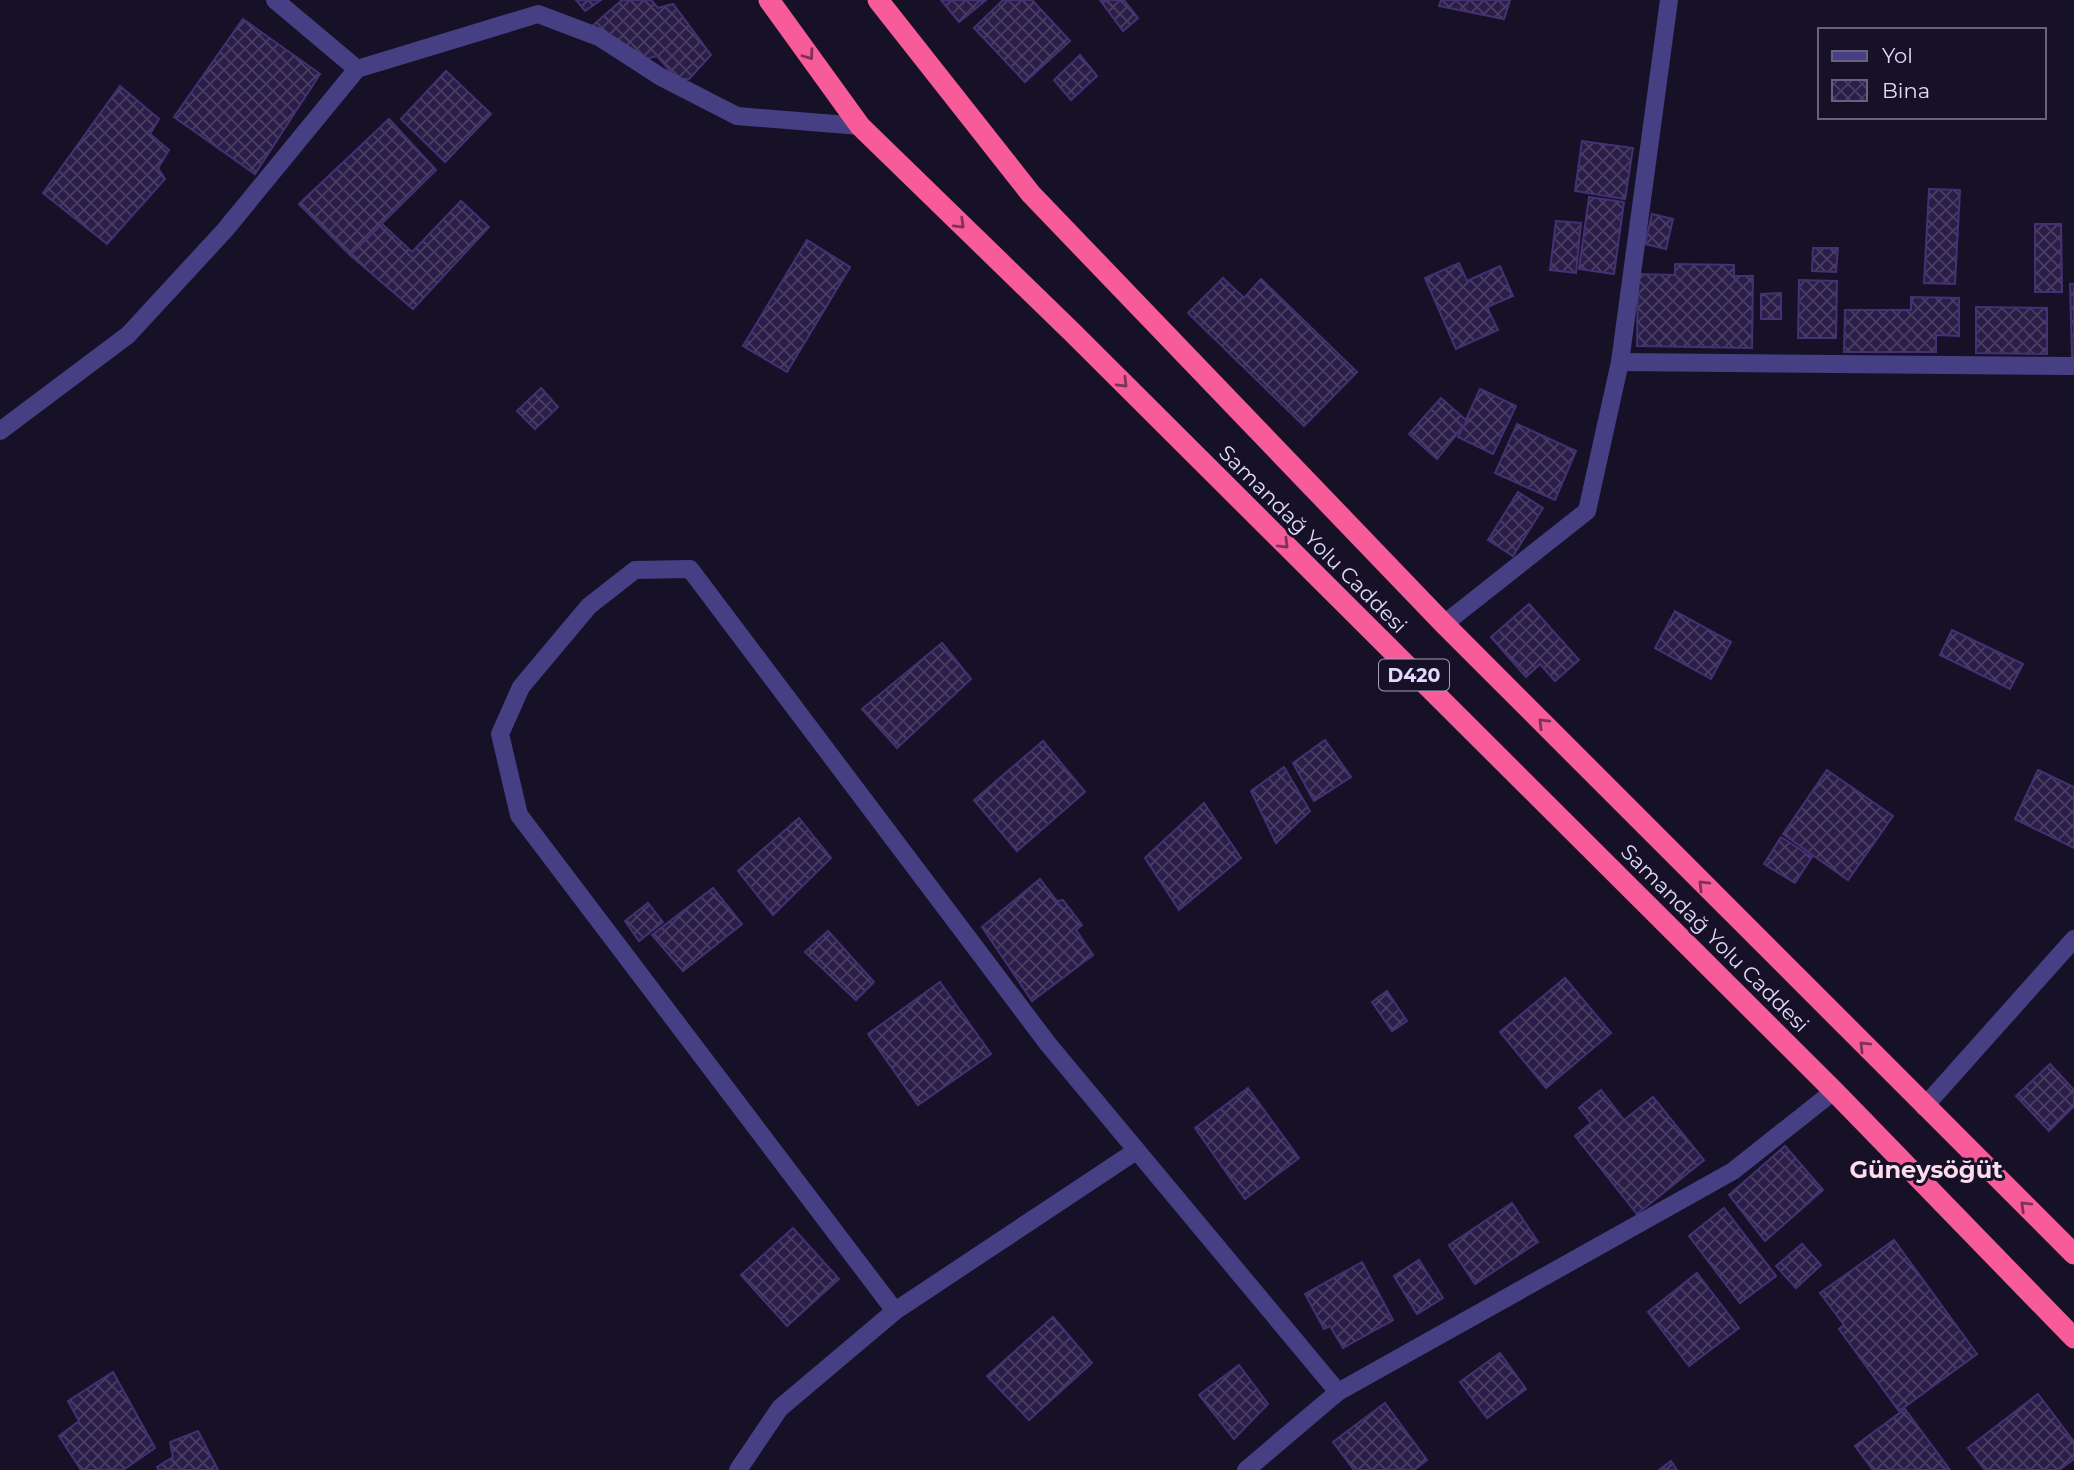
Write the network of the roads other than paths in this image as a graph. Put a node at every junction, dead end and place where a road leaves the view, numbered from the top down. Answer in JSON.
{"nodes":[{"id":1,"x":275,"y":0,"type":"edge"},
{"id":2,"x":769,"y":0,"type":"edge"},
{"id":3,"x":878,"y":0,"type":"edge"},
{"id":4,"x":1669,"y":0,"type":"edge"},
{"id":5,"x":357,"y":69,"type":"junction"},
{"id":6,"x":860,"y":127,"type":"junction"},
{"id":7,"x":1620,"y":362,"type":"junction"},
{"id":8,"x":2074,"y":366,"type":"edge"},
{"id":9,"x":0,"y":431,"type":"edge"},
{"id":10,"x":1444,"y":624,"type":"junction"},
{"id":11,"x":2074,"y":939,"type":"edge"},
{"id":12,"x":1834,"y":1091,"type":"junction"},
{"id":13,"x":1924,"y":1107,"type":"junction"},
{"id":14,"x":1136,"y":1151,"type":"junction"},
{"id":15,"x":2074,"y":1254,"type":"edge"},
{"id":16,"x":894,"y":1311,"type":"junction"},
{"id":17,"x":2074,"y":1338,"type":"edge"},
{"id":18,"x":1338,"y":1392,"type":"junction"},
{"id":19,"x":738,"y":1470,"type":"edge"},
{"id":20,"x":1246,"y":1470,"type":"edge"}],
"edges":[{"from":1,"to":5,"type":"street"},
{"from":2,"to":6,"type":"highway","name":"Samandağ Yolu Caddesi","number":"D420","one_way":true},
{"from":3,"to":10,"type":"highway","name":"Samandağ Yolu Caddesi","number":"D420"},
{"from":4,"to":7,"type":"street"},
{"from":5,"to":6,"type":"street"},
{"from":5,"to":9,"type":"street"},
{"from":6,"to":12,"type":"highway","name":"Samandağ Yolu Caddesi","number":"D420","one_way":true},
{"from":7,"to":8,"type":"street"},
{"from":7,"to":10,"type":"street"},
{"from":13,"to":10,"type":"highway","name":"Samandağ Yolu Caddesi","number":"D420","one_way":true},
{"from":11,"to":13,"type":"street"},
{"from":12,"to":17,"type":"highway","name":"Samandağ Yolu Caddesi","number":"D420"},
{"from":12,"to":18,"type":"street"},
{"from":15,"to":13,"type":"highway","name":"Samandağ Yolu Caddesi","number":"D420","one_way":true},
{"from":14,"to":16,"type":"street"},
{"from":14,"to":16,"type":"street"},
{"from":14,"to":18,"type":"street"},
{"from":16,"to":19,"type":"street"},
{"from":18,"to":20,"type":"street"}]}
